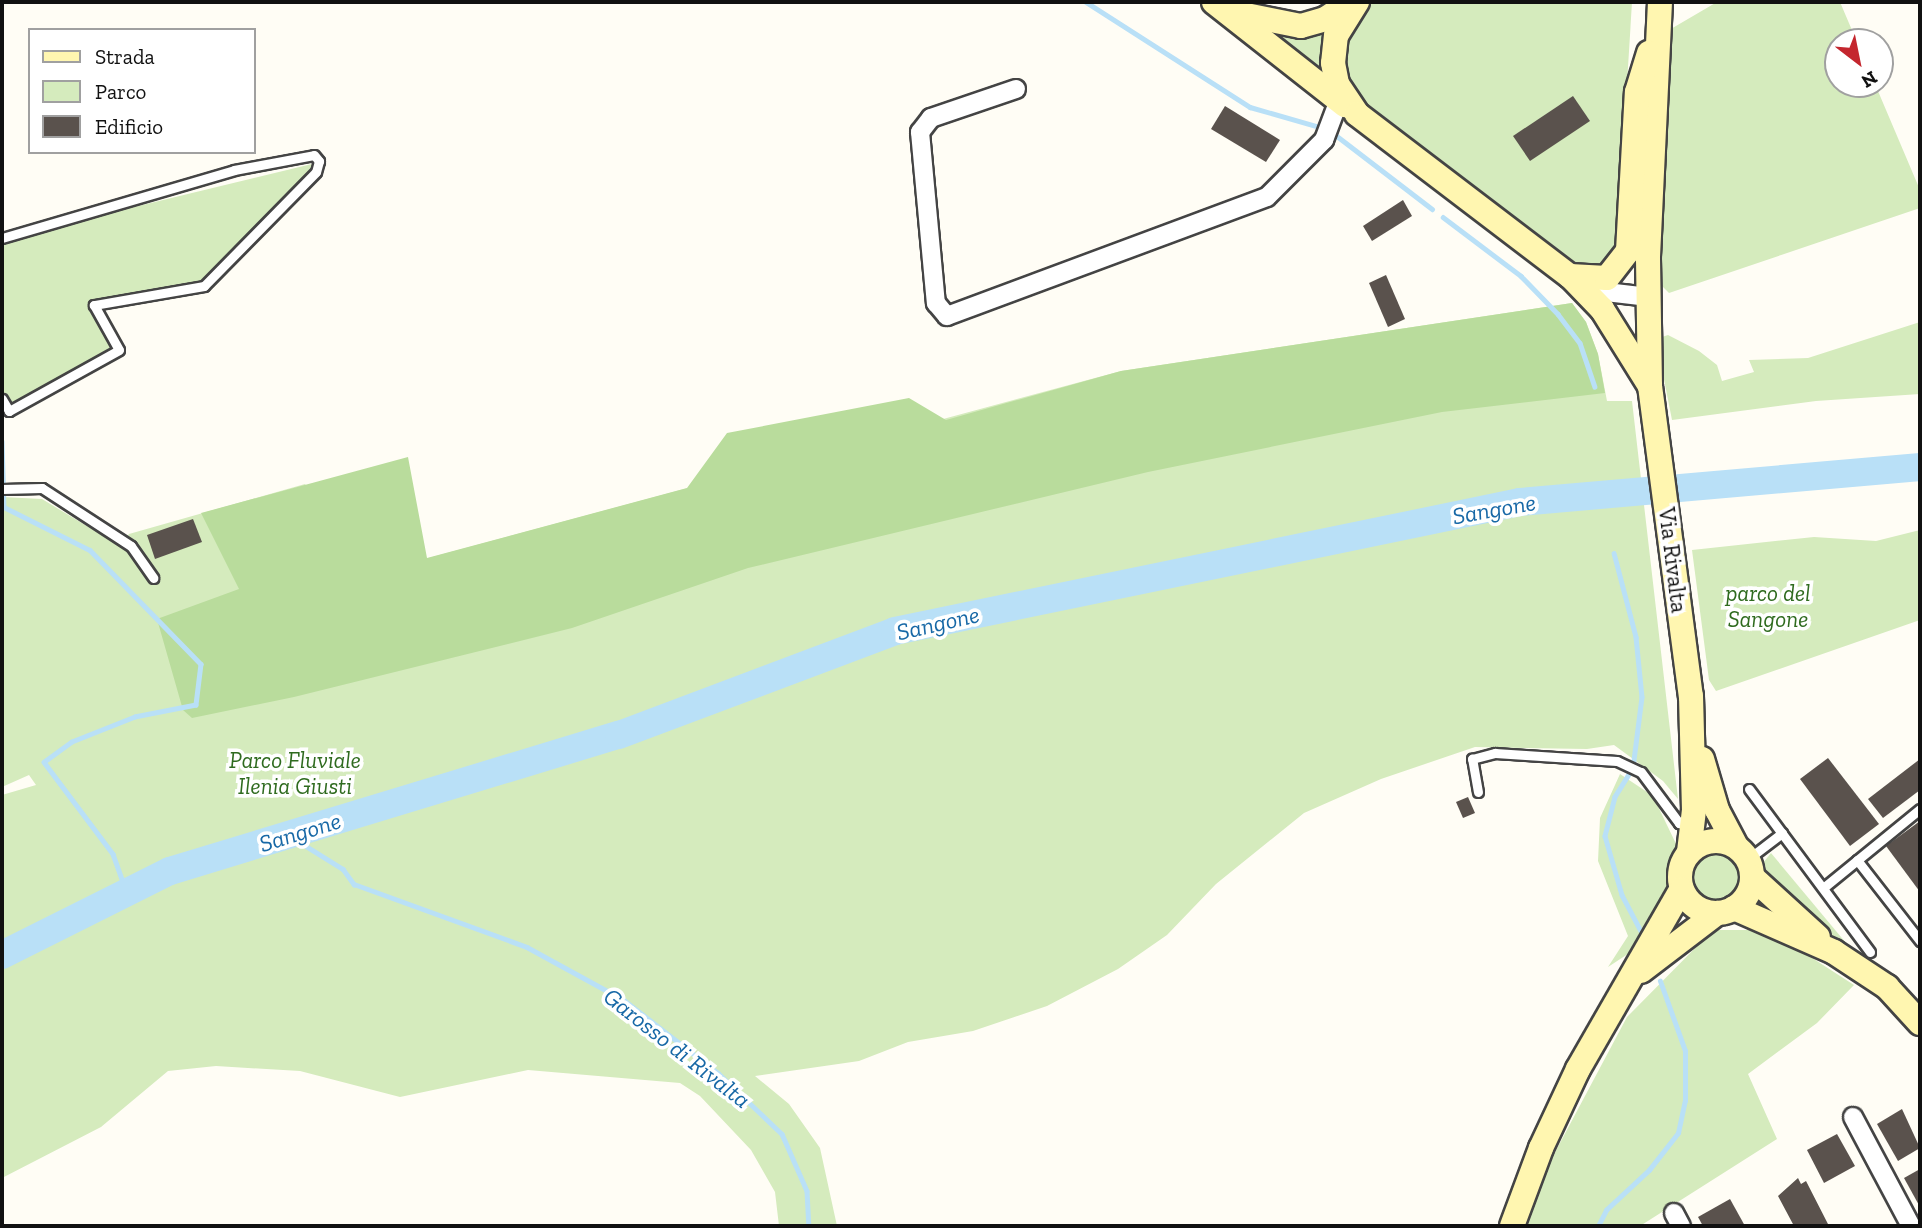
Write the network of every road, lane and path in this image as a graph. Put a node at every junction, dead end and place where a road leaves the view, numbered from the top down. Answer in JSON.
{"nodes":[{"id":1,"x":1351,"y":2,"type":"edge"},
{"id":2,"x":1357,"y":2,"type":"edge"},
{"id":3,"x":1218,"y":5,"type":"edge"},
{"id":4,"x":1657,"y":9,"type":"edge"},
{"id":5,"x":1016,"y":89,"type":"dead end"},
{"id":6,"x":1348,"y":107,"type":"junction"},
{"id":7,"x":2,"y":238,"type":"edge"},
{"id":8,"x":1570,"y":276,"type":"junction"},
{"id":9,"x":1649,"y":297,"type":"junction"},
{"id":10,"x":1652,"y":394,"type":"junction"},
{"id":11,"x":2,"y":399,"type":"edge"},
{"id":12,"x":2,"y":489,"type":"edge"},
{"id":13,"x":153,"y":578,"type":"dead end"},
{"id":14,"x":1694,"y":734,"type":"junction"},
{"id":15,"x":1749,"y":789,"type":"dead end"},
{"id":16,"x":1478,"y":792,"type":"dead end"},
{"id":17,"x":1920,"y":809,"type":"edge"},
{"id":18,"x":1694,"y":822,"type":"junction"},
{"id":19,"x":1782,"y":833,"type":"junction"},
{"id":20,"x":1689,"y":852,"type":"junction"},
{"id":21,"x":1857,"y":860,"type":"junction"},
{"id":22,"x":1745,"y":861,"type":"junction"},
{"id":23,"x":1823,"y":888,"type":"junction"},
{"id":24,"x":1681,"y":890,"type":"junction"},
{"id":25,"x":1725,"y":911,"type":"junction"},
{"id":26,"x":1920,"y":941,"type":"edge"},
{"id":27,"x":1834,"y":952,"type":"junction"},
{"id":28,"x":1870,"y":952,"type":"dead end"},
{"id":29,"x":1633,"y":978,"type":"junction"},
{"id":30,"x":1920,"y":1023,"type":"edge"},
{"id":31,"x":1853,"y":1117,"type":"dead end"},
{"id":32,"x":1512,"y":1226,"type":"edge"},
{"id":33,"x":1911,"y":1226,"type":"edge"}],
"edges":[{"from":1,"to":3,"type":"main road"},
{"from":2,"to":6,"type":"main road"},
{"from":3,"to":6,"type":"main road"},
{"from":4,"to":8,"type":"main road"},
{"from":4,"to":9,"type":"main road","name":"Via Rivalta"},
{"from":5,"to":6,"type":"street"},
{"from":6,"to":8,"type":"main road"},
{"from":7,"to":11,"type":"lane"},
{"from":8,"to":9,"type":"street"},
{"from":8,"to":10,"type":"main road"},
{"from":9,"to":10,"type":"main road","name":"Via Rivalta"},
{"from":10,"to":14,"type":"main road","name":"Via Rivalta"},
{"from":12,"to":13,"type":"lane"},
{"from":14,"to":18,"type":"main road","name":"Via Rivalta"},
{"from":14,"to":22,"type":"main road","name":"Via Rivalta"},
{"from":15,"to":19,"type":"lane"},
{"from":16,"to":18,"type":"lane"},
{"from":17,"to":21,"type":"lane"},
{"from":18,"to":20,"type":"main road","name":"Via Rivalta"},
{"from":19,"to":22,"type":"lane"},
{"from":19,"to":23,"type":"lane"},
{"from":20,"to":22,"type":"main road"},
{"from":20,"to":24,"type":"main road","name":"Via Rivalta"},
{"from":21,"to":23,"type":"lane"},
{"from":21,"to":26,"type":"lane"},
{"from":22,"to":25,"type":"main road"},
{"from":22,"to":27,"type":"main road","name":"Via Rivalta"},
{"from":23,"to":28,"type":"lane"},
{"from":24,"to":25,"type":"main road"},
{"from":24,"to":29,"type":"main road","name":"Via Rivalta"},
{"from":25,"to":27,"type":"main road"},
{"from":25,"to":29,"type":"main road"},
{"from":27,"to":30,"type":"main road"},
{"from":29,"to":32,"type":"main road","name":"Via Rivalta"},
{"from":31,"to":33,"type":"street"}]}
